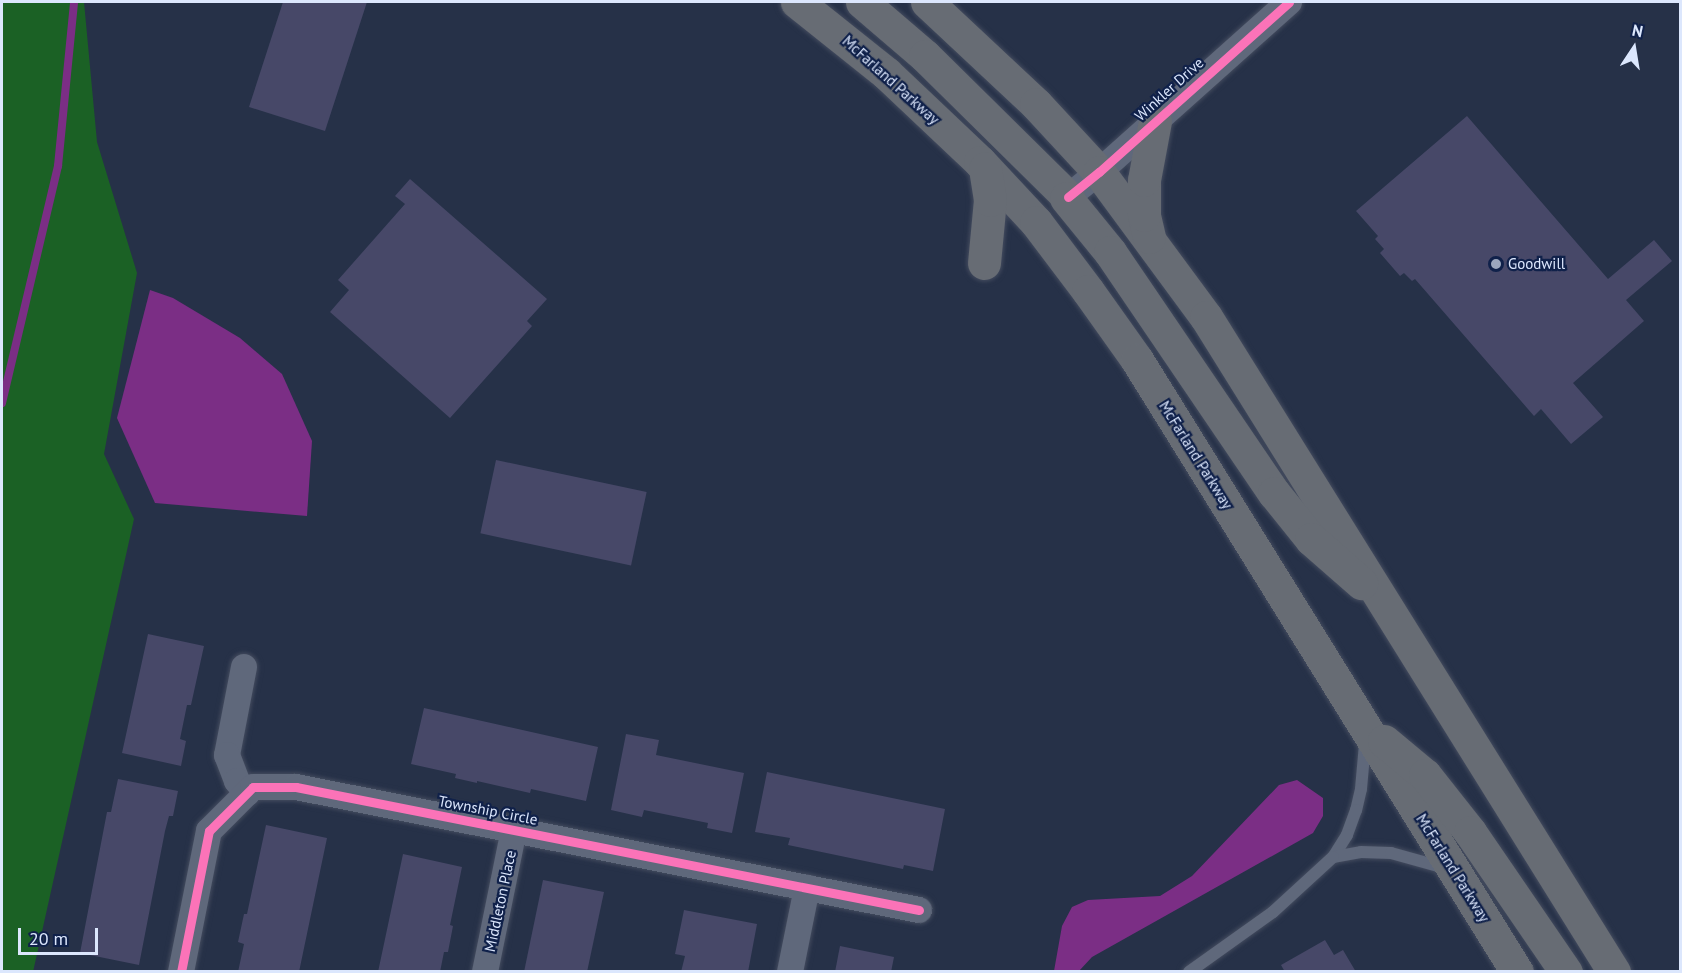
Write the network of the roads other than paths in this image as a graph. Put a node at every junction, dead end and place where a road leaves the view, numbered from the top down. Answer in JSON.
{"nodes":[{"id":1,"x":797,"y":2,"type":"edge"},
{"id":2,"x":862,"y":2,"type":"edge"},
{"id":3,"x":927,"y":2,"type":"edge"},
{"id":4,"x":1289,"y":2,"type":"edge"},
{"id":5,"x":1155,"y":122,"type":"junction"},
{"id":6,"x":985,"y":168,"type":"junction"},
{"id":7,"x":1099,"y":172,"type":"junction"},
{"id":8,"x":1067,"y":197,"type":"junction"},
{"id":9,"x":1149,"y":237,"type":"junction"},
{"id":10,"x":984,"y":263,"type":"dead end"},
{"id":11,"x":1383,"y":601,"type":"junction"},
{"id":12,"x":244,"y":667,"type":"dead end"},
{"id":13,"x":1366,"y":728,"type":"junction"},
{"id":14,"x":247,"y":794,"type":"junction"},
{"id":15,"x":514,"y":830,"type":"junction"},
{"id":16,"x":1333,"y":857,"type":"junction"},
{"id":17,"x":1455,"y":872,"type":"junction"},
{"id":18,"x":807,"y":888,"type":"junction"},
{"id":19,"x":919,"y":910,"type":"dead end"},
{"id":20,"x":181,"y":972,"type":"edge"},
{"id":21,"x":485,"y":972,"type":"edge"},
{"id":22,"x":790,"y":972,"type":"edge"},
{"id":23,"x":1189,"y":972,"type":"edge"},
{"id":24,"x":1517,"y":972,"type":"edge"},
{"id":25,"x":1566,"y":972,"type":"edge"},
{"id":26,"x":1614,"y":972,"type":"edge"}],
"edges":[{"from":1,"to":6,"type":"main road","name":"McFarland Parkway"},
{"from":2,"to":8,"type":"main road"},
{"from":3,"to":7,"type":"main road"},
{"from":4,"to":5,"type":"street","name":"Winkler Drive"},
{"from":5,"to":7,"type":"street","name":"Winkler Drive"},
{"from":5,"to":9,"type":"main road"},
{"from":6,"to":10,"type":"main road"},
{"from":6,"to":13,"type":"main road","name":"McFarland Parkway"},
{"from":7,"to":8,"type":"street","name":"Winkler Drive"},
{"from":7,"to":9,"type":"main road"},
{"from":8,"to":11,"type":"main road"},
{"from":9,"to":11,"type":"main road"},
{"from":11,"to":26,"type":"main road"},
{"from":12,"to":14,"type":"street"},
{"from":13,"to":16,"type":"lane"},
{"from":13,"to":17,"type":"main road","name":"McFarland Parkway"},
{"from":13,"to":25,"type":"main road"},
{"from":14,"to":15,"type":"street","name":"Township Circle"},
{"from":14,"to":20,"type":"street","name":"Township Circle"},
{"from":15,"to":18,"type":"street","name":"Township Circle"},
{"from":15,"to":21,"type":"street","name":"Middleton Place"},
{"from":16,"to":17,"type":"lane"},
{"from":16,"to":23,"type":"lane"},
{"from":17,"to":24,"type":"main road","name":"McFarland Parkway"},
{"from":18,"to":19,"type":"street","name":"Township Circle"},
{"from":18,"to":22,"type":"street"}]}
